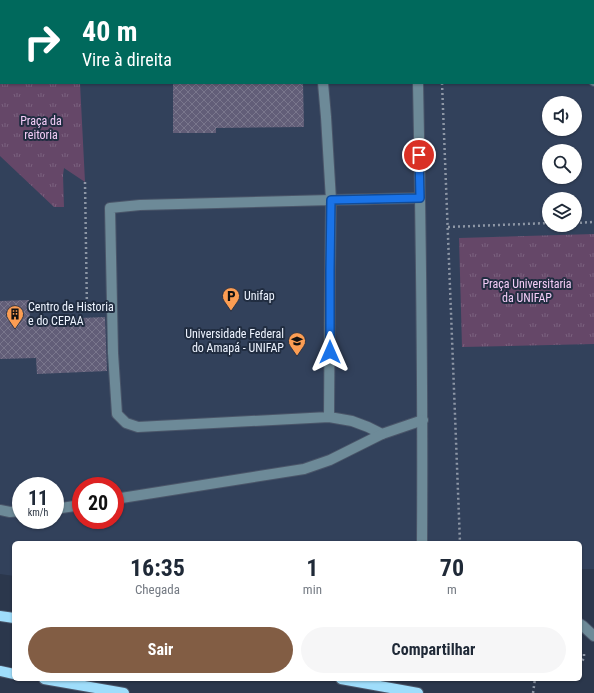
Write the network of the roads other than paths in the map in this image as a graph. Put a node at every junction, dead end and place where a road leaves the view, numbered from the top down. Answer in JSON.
{"nodes":[{"id":1,"x":323,"y":84,"type":"edge"},
{"id":2,"x":418,"y":84,"type":"edge"},
{"id":3,"x":420,"y":198,"type":"junction"},
{"id":4,"x":331,"y":200,"type":"junction"},
{"id":5,"x":329,"y":416,"type":"junction"},
{"id":6,"x":423,"y":420,"type":"junction"},
{"id":7,"x":382,"y":434,"type":"junction"},
{"id":8,"x":124,"y":499,"type":"edge"},
{"id":9,"x":0,"y":510,"type":"edge"},
{"id":10,"x":12,"y":512,"type":"edge"},
{"id":11,"x":422,"y":541,"type":"edge"},
{"id":12,"x":0,"y":616,"type":"edge"},
{"id":13,"x":12,"y":618,"type":"edge"},
{"id":14,"x":582,"y":625,"type":"edge"},
{"id":15,"x":594,"y":636,"type":"edge"},
{"id":16,"x":0,"y":671,"type":"edge"},
{"id":17,"x":12,"y":674,"type":"edge"},
{"id":18,"x":53,"y":681,"type":"edge"},
{"id":19,"x":352,"y":681,"type":"edge"},
{"id":20,"x":93,"y":690,"type":"edge"},
{"id":21,"x":124,"y":693,"type":"edge"},
{"id":22,"x":418,"y":693,"type":"edge"}],
"edges":[{"from":1,"to":4,"type":"street"},
{"from":2,"to":3,"type":"street"},
{"from":3,"to":4,"type":"street"},
{"from":3,"to":6,"type":"street"},
{"from":4,"to":5,"type":"street"},
{"from":4,"to":5,"type":"street"},
{"from":5,"to":7,"type":"street"},
{"from":6,"to":7,"type":"street"},
{"from":6,"to":11,"type":"street"},
{"from":7,"to":8,"type":"street"},
{"from":9,"to":10,"type":"street"},
{"from":12,"to":13,"type":"main road"},
{"from":14,"to":15,"type":"street"},
{"from":16,"to":17,"type":"main road"},
{"from":18,"to":20,"type":"main road"},
{"from":19,"to":22,"type":"main road"},
{"from":20,"to":21,"type":"main road"}]}
